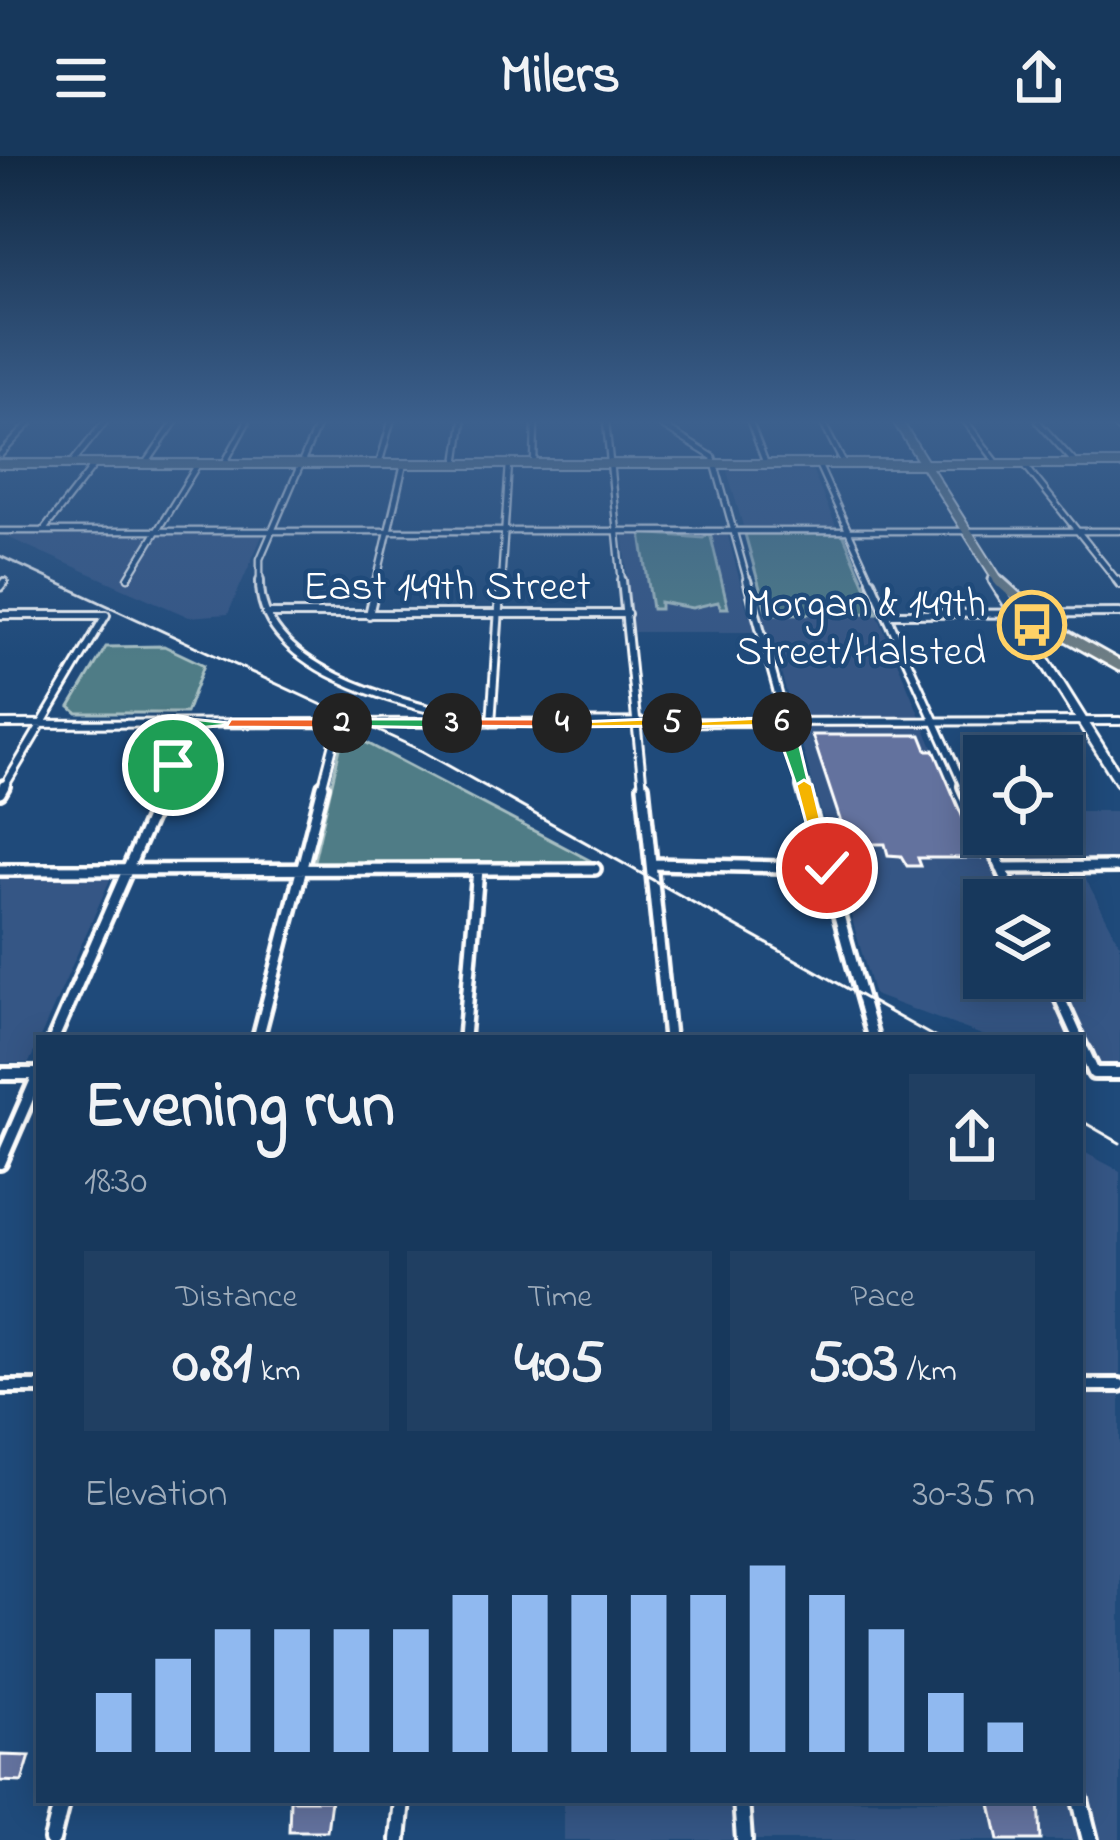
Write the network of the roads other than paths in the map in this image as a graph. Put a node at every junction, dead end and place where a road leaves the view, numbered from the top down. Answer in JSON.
{"nodes":[{"id":1,"x":67,"y":501,"type":"edge"},
{"id":2,"x":176,"y":501,"type":"edge"},
{"id":3,"x":286,"y":501,"type":"edge"},
{"id":4,"x":395,"y":501,"type":"edge"},
{"id":5,"x":506,"y":501,"type":"edge"},
{"id":6,"x":615,"y":501,"type":"edge"},
{"id":7,"x":726,"y":501,"type":"edge"},
{"id":8,"x":835,"y":501,"type":"edge"},
{"id":9,"x":943,"y":501,"type":"edge"},
{"id":10,"x":1053,"y":501,"type":"edge"},
{"id":11,"x":158,"y":530,"type":"junction"},
{"id":12,"x":273,"y":530,"type":"junction"},
{"id":13,"x":388,"y":530,"type":"junction"},
{"id":14,"x":734,"y":530,"type":"junction"},
{"id":15,"x":849,"y":530,"type":"junction"},
{"id":16,"x":0,"y":531,"type":"edge"},
{"id":17,"x":43,"y":531,"type":"junction"},
{"id":18,"x":503,"y":531,"type":"junction"},
{"id":19,"x":618,"y":531,"type":"junction"},
{"id":20,"x":963,"y":531,"type":"junction"},
{"id":21,"x":1077,"y":531,"type":"junction"},
{"id":22,"x":1120,"y":531,"type":"edge"},
{"id":23,"x":1108,"y":569,"type":"junction"},
{"id":24,"x":1120,"y":569,"type":"edge"},
{"id":25,"x":128,"y":578,"type":"dead end"},
{"id":26,"x":993,"y":578,"type":"junction"},
{"id":27,"x":1120,"y":584,"type":"edge"},
{"id":28,"x":1027,"y":612,"type":"junction"},
{"id":29,"x":1120,"y":613,"type":"edge"},
{"id":30,"x":266,"y":614,"type":"junction"},
{"id":31,"x":497,"y":614,"type":"junction"},
{"id":32,"x":627,"y":614,"type":"junction"},
{"id":33,"x":886,"y":614,"type":"junction"},
{"id":34,"x":1011,"y":614,"type":"junction"},
{"id":35,"x":0,"y":615,"type":"edge"},
{"id":36,"x":369,"y":615,"type":"junction"},
{"id":37,"x":1024,"y":628,"type":"junction"},
{"id":38,"x":1120,"y":666,"type":"edge"},
{"id":39,"x":786,"y":722,"type":"junction"},
{"id":40,"x":935,"y":722,"type":"junction"},
{"id":41,"x":1083,"y":722,"type":"junction"},
{"id":42,"x":1120,"y":722,"type":"edge"},
{"id":43,"x":339,"y":723,"type":"junction"},
{"id":44,"x":491,"y":723,"type":"junction"},
{"id":45,"x":639,"y":723,"type":"junction"},
{"id":46,"x":0,"y":724,"type":"edge"},
{"id":47,"x":42,"y":724,"type":"junction"},
{"id":48,"x":191,"y":724,"type":"junction"},
{"id":49,"x":1120,"y":781,"type":"edge"},
{"id":50,"x":963,"y":784,"type":"edge"},
{"id":51,"x":0,"y":793,"type":"edge"},
{"id":52,"x":995,"y":855,"type":"edge"},
{"id":53,"x":652,"y":864,"type":"junction"},
{"id":54,"x":1120,"y":867,"type":"edge"},
{"id":55,"x":827,"y":868,"type":"junction"},
{"id":56,"x":1001,"y":868,"type":"junction"},
{"id":57,"x":478,"y":869,"type":"junction"},
{"id":58,"x":595,"y":869,"type":"dead end"},
{"id":59,"x":0,"y":870,"type":"edge"},
{"id":60,"x":128,"y":870,"type":"junction"},
{"id":61,"x":302,"y":870,"type":"junction"},
{"id":62,"x":1006,"y":879,"type":"edge"},
{"id":63,"x":1060,"y":999,"type":"edge"},
{"id":64,"x":55,"y":1035,"type":"edge"},
{"id":65,"x":259,"y":1035,"type":"edge"},
{"id":66,"x":464,"y":1035,"type":"edge"},
{"id":67,"x":669,"y":1035,"type":"edge"},
{"id":68,"x":872,"y":1035,"type":"edge"},
{"id":69,"x":1077,"y":1035,"type":"edge"},
{"id":70,"x":1083,"y":1049,"type":"edge"},
{"id":71,"x":1120,"y":1073,"type":"edge"},
{"id":72,"x":36,"y":1074,"type":"edge"},
{"id":73,"x":0,"y":1075,"type":"edge"},
{"id":74,"x":36,"y":1081,"type":"edge"},
{"id":75,"x":0,"y":1163,"type":"edge"},
{"id":76,"x":1083,"y":1385,"type":"edge"},
{"id":77,"x":1120,"y":1385,"type":"edge"},
{"id":78,"x":0,"y":1387,"type":"edge"},
{"id":79,"x":36,"y":1387,"type":"edge"},
{"id":80,"x":61,"y":1803,"type":"edge"},
{"id":81,"x":402,"y":1803,"type":"edge"},
{"id":82,"x":741,"y":1803,"type":"edge"},
{"id":83,"x":1081,"y":1803,"type":"edge"},
{"id":84,"x":52,"y":1840,"type":"edge"},
{"id":85,"x":398,"y":1840,"type":"edge"},
{"id":86,"x":744,"y":1840,"type":"edge"},
{"id":87,"x":1090,"y":1840,"type":"edge"}],
"edges":[{"from":1,"to":17,"type":"street"},
{"from":2,"to":11,"type":"street"},
{"from":3,"to":12,"type":"street"},
{"from":4,"to":13,"type":"street"},
{"from":5,"to":18,"type":"street"},
{"from":6,"to":19,"type":"street"},
{"from":7,"to":14,"type":"street"},
{"from":8,"to":15,"type":"street"},
{"from":9,"to":20,"type":"main road"},
{"from":10,"to":21,"type":"street"},
{"from":11,"to":12,"type":"street"},
{"from":11,"to":17,"type":"street"},
{"from":11,"to":25,"type":"street"},
{"from":12,"to":13,"type":"street"},
{"from":12,"to":30,"type":"street"},
{"from":13,"to":18,"type":"street"},
{"from":13,"to":36,"type":"street"},
{"from":14,"to":15,"type":"street"},
{"from":14,"to":19,"type":"street"},
{"from":14,"to":39,"type":"street"},
{"from":15,"to":20,"type":"street"},
{"from":15,"to":33,"type":"street"},
{"from":16,"to":17,"type":"street"},
{"from":18,"to":19,"type":"street"},
{"from":18,"to":31,"type":"street"},
{"from":19,"to":32,"type":"street"},
{"from":20,"to":21,"type":"street"},
{"from":20,"to":26,"type":"main road"},
{"from":21,"to":22,"type":"street"},
{"from":21,"to":23,"type":"street"},
{"from":23,"to":24,"type":"street"},
{"from":23,"to":27,"type":"street"},
{"from":26,"to":28,"type":"main road"},
{"from":26,"to":34,"type":"street"},
{"from":28,"to":29,"type":"street"},
{"from":28,"to":34,"type":"street"},
{"from":28,"to":37,"type":"street"},
{"from":28,"to":38,"type":"main road"},
{"from":30,"to":36,"type":"street","name":"East 149th Street"},
{"from":30,"to":44,"type":"street"},
{"from":31,"to":32,"type":"street","name":"East 149th Street"},
{"from":31,"to":36,"type":"street","name":"East 149th Street"},
{"from":31,"to":44,"type":"street"},
{"from":32,"to":45,"type":"street"},
{"from":33,"to":34,"type":"street"},
{"from":33,"to":40,"type":"street"},
{"from":34,"to":37,"type":"street"},
{"from":35,"to":47,"type":"street"},
{"from":37,"to":41,"type":"street"},
{"from":39,"to":40,"type":"street"},
{"from":39,"to":45,"type":"street"},
{"from":39,"to":55,"type":"street"},
{"from":40,"to":41,"type":"street"},
{"from":40,"to":50,"type":"street"},
{"from":41,"to":42,"type":"street"},
{"from":41,"to":49,"type":"street"},
{"from":43,"to":44,"type":"street"},
{"from":43,"to":48,"type":"street"},
{"from":43,"to":61,"type":"street"},
{"from":44,"to":45,"type":"street"},
{"from":45,"to":53,"type":"street"},
{"from":46,"to":47,"type":"street"},
{"from":47,"to":48,"type":"street"},
{"from":47,"to":51,"type":"street"},
{"from":48,"to":60,"type":"street"},
{"from":52,"to":56,"type":"street"},
{"from":53,"to":55,"type":"street"},
{"from":53,"to":67,"type":"street"},
{"from":54,"to":56,"type":"street"},
{"from":55,"to":68,"type":"street"},
{"from":56,"to":62,"type":"street"},
{"from":57,"to":58,"type":"street"},
{"from":57,"to":61,"type":"street"},
{"from":57,"to":66,"type":"street"},
{"from":59,"to":60,"type":"street"},
{"from":60,"to":61,"type":"street"},
{"from":60,"to":64,"type":"street"},
{"from":61,"to":65,"type":"street"},
{"from":63,"to":69,"type":"street"},
{"from":70,"to":71,"type":"street"},
{"from":72,"to":73,"type":"street"},
{"from":74,"to":75,"type":"street"},
{"from":76,"to":77,"type":"street"},
{"from":78,"to":79,"type":"street"},
{"from":80,"to":84,"type":"street"},
{"from":81,"to":85,"type":"street"},
{"from":82,"to":86,"type":"street"},
{"from":83,"to":87,"type":"street"}]}
